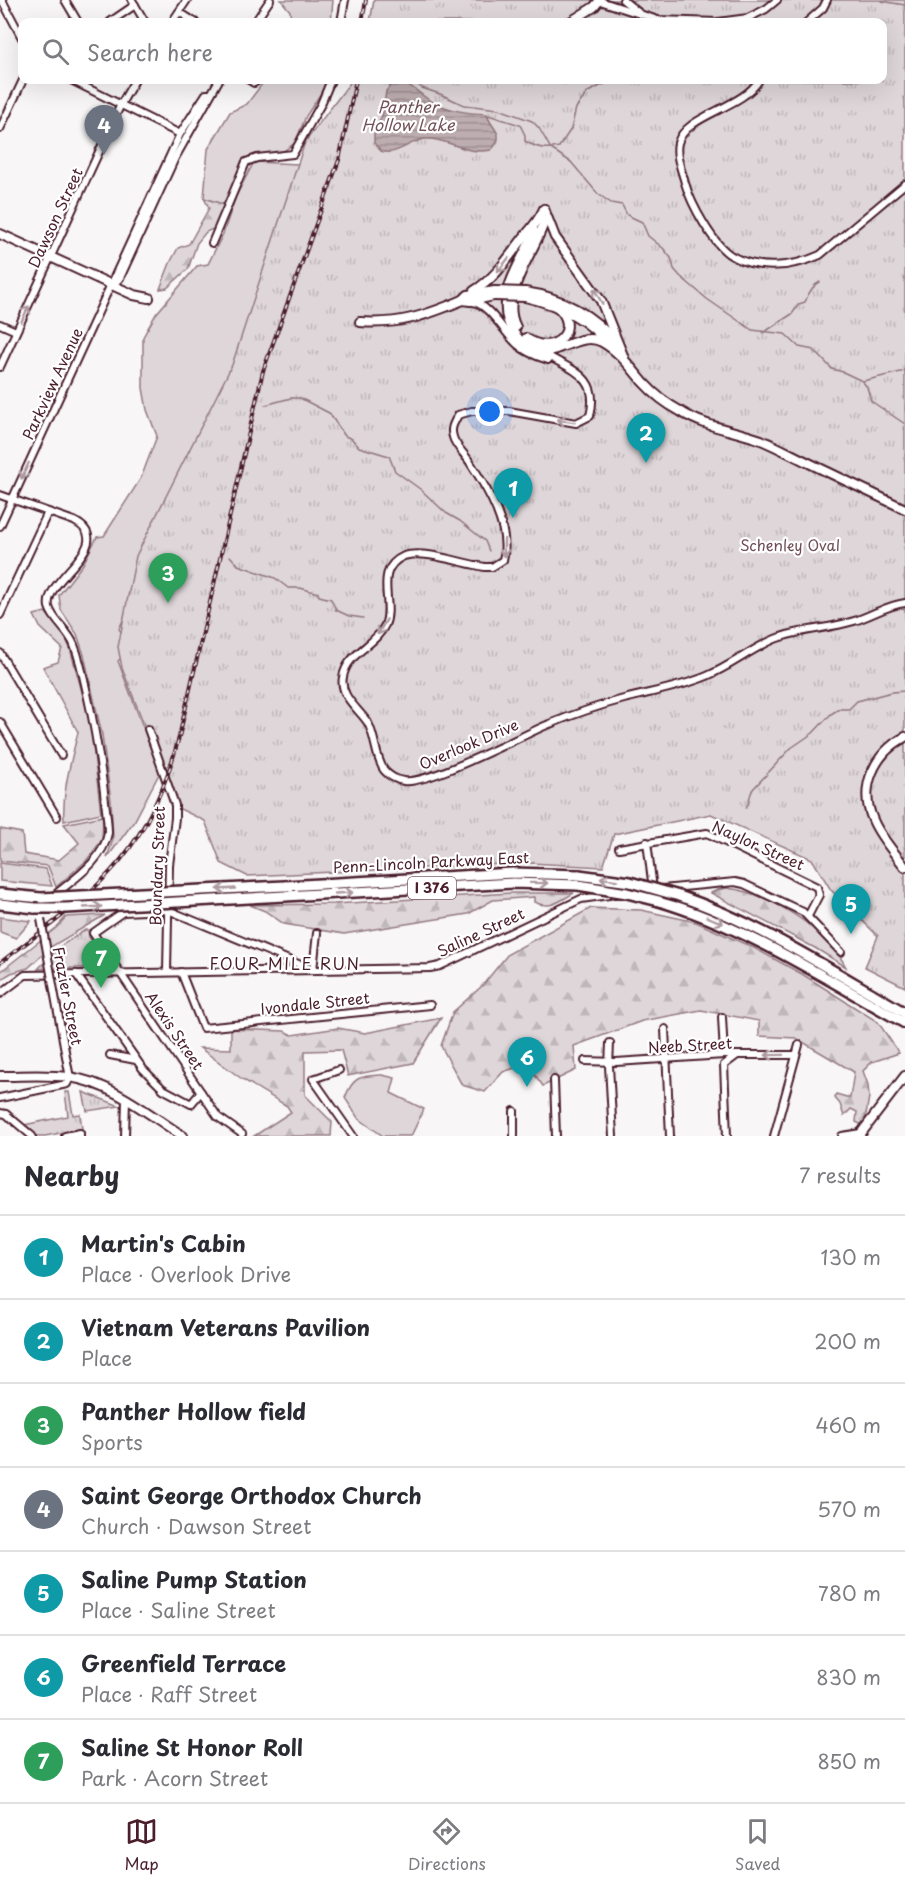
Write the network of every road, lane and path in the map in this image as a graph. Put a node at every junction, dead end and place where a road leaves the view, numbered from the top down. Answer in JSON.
{"nodes":[{"id":1,"x":2,"y":0,"type":"edge"},
{"id":2,"x":65,"y":0,"type":"edge"},
{"id":3,"x":187,"y":0,"type":"edge"},
{"id":4,"x":270,"y":0,"type":"edge"},
{"id":5,"x":345,"y":0,"type":"edge"},
{"id":6,"x":623,"y":0,"type":"edge"},
{"id":7,"x":777,"y":0,"type":"edge"},
{"id":8,"x":826,"y":0,"type":"edge"},
{"id":9,"x":600,"y":1,"type":"edge"},
{"id":10,"x":134,"y":2,"type":"edge"},
{"id":11,"x":179,"y":12,"type":"junction"},
{"id":12,"x":643,"y":16,"type":"junction"},
{"id":13,"x":76,"y":18,"type":"edge"},
{"id":14,"x":115,"y":18,"type":"edge"},
{"id":15,"x":143,"y":18,"type":"edge"},
{"id":16,"x":175,"y":18,"type":"edge"},
{"id":17,"x":189,"y":18,"type":"edge"},
{"id":18,"x":258,"y":18,"type":"edge"},
{"id":19,"x":342,"y":18,"type":"edge"},
{"id":20,"x":576,"y":18,"type":"edge"},
{"id":21,"x":651,"y":18,"type":"edge"},
{"id":22,"x":742,"y":18,"type":"edge"},
{"id":23,"x":811,"y":18,"type":"edge"},
{"id":24,"x":18,"y":30,"type":"edge"},
{"id":25,"x":21,"y":84,"type":"edge"},
{"id":26,"x":79,"y":84,"type":"edge"},
{"id":27,"x":133,"y":84,"type":"edge"},
{"id":28,"x":216,"y":84,"type":"edge"},
{"id":29,"x":329,"y":84,"type":"edge"},
{"id":30,"x":755,"y":84,"type":"edge"},
{"id":31,"x":210,"y":94,"type":"junction"},
{"id":32,"x":121,"y":104,"type":"junction"},
{"id":33,"x":0,"y":108,"type":"edge"},
{"id":34,"x":8,"y":111,"type":"junction"},
{"id":35,"x":0,"y":129,"type":"edge"},
{"id":36,"x":180,"y":134,"type":"junction"},
{"id":37,"x":905,"y":184,"type":"edge"},
{"id":38,"x":537,"y":231,"type":"junction"},
{"id":39,"x":0,"y":234,"type":"edge"},
{"id":40,"x":555,"y":237,"type":"junction"},
{"id":41,"x":212,"y":243,"type":"dead end"},
{"id":42,"x":51,"y":257,"type":"junction"},
{"id":43,"x":112,"y":285,"type":"junction"},
{"id":44,"x":525,"y":294,"type":"junction"},
{"id":45,"x":149,"y":298,"type":"dead end"},
{"id":46,"x":467,"y":299,"type":"junction"},
{"id":47,"x":556,"y":306,"type":"junction"},
{"id":48,"x":360,"y":322,"type":"dead end"},
{"id":49,"x":0,"y":324,"type":"edge"},
{"id":50,"x":16,"y":332,"type":"junction"},
{"id":51,"x":540,"y":351,"type":"junction"},
{"id":52,"x":618,"y":351,"type":"junction"},
{"id":53,"x":555,"y":361,"type":"junction"},
{"id":54,"x":0,"y":367,"type":"edge"},
{"id":55,"x":0,"y":495,"type":"edge"},
{"id":56,"x":12,"y":501,"type":"junction"},
{"id":57,"x":905,"y":509,"type":"edge"},
{"id":58,"x":48,"y":512,"type":"junction"},
{"id":59,"x":0,"y":526,"type":"edge"},
{"id":60,"x":905,"y":603,"type":"edge"},
{"id":61,"x":0,"y":615,"type":"edge"},
{"id":62,"x":0,"y":653,"type":"edge"},
{"id":63,"x":0,"y":722,"type":"edge"},
{"id":64,"x":148,"y":729,"type":"dead end"},
{"id":65,"x":905,"y":737,"type":"edge"},
{"id":66,"x":61,"y":755,"type":"dead end"},
{"id":67,"x":57,"y":817,"type":"dead end"},
{"id":68,"x":647,"y":842,"type":"junction"},
{"id":69,"x":619,"y":848,"type":"dead end"},
{"id":70,"x":905,"y":867,"type":"edge"},
{"id":71,"x":578,"y":880,"type":"junction"},
{"id":72,"x":653,"y":890,"type":"junction"},
{"id":73,"x":285,"y":891,"type":"junction"},
{"id":74,"x":0,"y":894,"type":"edge"},
{"id":75,"x":0,"y":904,"type":"edge"},
{"id":76,"x":168,"y":910,"type":"junction"},
{"id":77,"x":808,"y":916,"type":"junction"},
{"id":78,"x":317,"y":933,"type":"dead end"},
{"id":79,"x":841,"y":952,"type":"dead end"},
{"id":80,"x":827,"y":968,"type":"junction"},
{"id":81,"x":313,"y":970,"type":"junction"},
{"id":82,"x":167,"y":972,"type":"junction"},
{"id":83,"x":181,"y":972,"type":"junction"},
{"id":84,"x":120,"y":973,"type":"junction"},
{"id":85,"x":76,"y":974,"type":"junction"},
{"id":86,"x":0,"y":994,"type":"edge"},
{"id":87,"x":430,"y":1005,"type":"dead end"},
{"id":88,"x":905,"y":1006,"type":"edge"},
{"id":89,"x":905,"y":1013,"type":"edge"},
{"id":90,"x":722,"y":1017,"type":"dead end"},
{"id":91,"x":905,"y":1023,"type":"edge"},
{"id":92,"x":665,"y":1029,"type":"dead end"},
{"id":93,"x":610,"y":1043,"type":"dead end"},
{"id":94,"x":799,"y":1045,"type":"dead end"},
{"id":95,"x":796,"y":1054,"type":"junction"},
{"id":96,"x":110,"y":1055,"type":"dead end"},
{"id":97,"x":724,"y":1055,"type":"junction"},
{"id":98,"x":737,"y":1056,"type":"junction"},
{"id":99,"x":667,"y":1059,"type":"junction"},
{"id":100,"x":136,"y":1060,"type":"junction"},
{"id":101,"x":585,"y":1061,"type":"dead end"},
{"id":102,"x":610,"y":1061,"type":"junction"},
{"id":103,"x":339,"y":1070,"type":"dead end"},
{"id":104,"x":0,"y":1076,"type":"edge"},
{"id":105,"x":905,"y":1076,"type":"edge"},
{"id":106,"x":70,"y":1077,"type":"junction"},
{"id":107,"x":554,"y":1080,"type":"dead end"},
{"id":108,"x":201,"y":1092,"type":"junction"},
{"id":109,"x":0,"y":1098,"type":"edge"},
{"id":110,"x":126,"y":1099,"type":"junction"},
{"id":111,"x":514,"y":1111,"type":"dead end"},
{"id":112,"x":0,"y":1113,"type":"edge"},
{"id":113,"x":242,"y":1134,"type":"dead end"},
{"id":114,"x":80,"y":1135,"type":"edge"},
{"id":115,"x":860,"y":1135,"type":"edge"},
{"id":116,"x":32,"y":1136,"type":"edge"},
{"id":117,"x":65,"y":1136,"type":"edge"},
{"id":118,"x":125,"y":1136,"type":"edge"},
{"id":119,"x":183,"y":1136,"type":"edge"},
{"id":120,"x":353,"y":1136,"type":"edge"},
{"id":121,"x":514,"y":1136,"type":"edge"},
{"id":122,"x":556,"y":1136,"type":"edge"},
{"id":123,"x":613,"y":1136,"type":"edge"},
{"id":124,"x":670,"y":1136,"type":"edge"},
{"id":125,"x":727,"y":1136,"type":"edge"},
{"id":126,"x":774,"y":1136,"type":"edge"},
{"id":127,"x":842,"y":1136,"type":"edge"}],
"edges":[{"from":1,"to":24,"type":"street"},
{"from":2,"to":13,"type":"street"},
{"from":3,"to":11,"type":"street"},
{"from":4,"to":18,"type":"street"},
{"from":5,"to":19,"type":"street"},
{"from":6,"to":12,"type":"street"},
{"from":7,"to":22,"type":"street"},
{"from":8,"to":23,"type":"street"},
{"from":9,"to":12,"type":"street"},
{"from":9,"to":20,"type":"main road"},
{"from":10,"to":14,"type":"street"},
{"from":10,"to":15,"type":"street"},
{"from":11,"to":16,"type":"street"},
{"from":11,"to":17,"type":"street"},
{"from":12,"to":21,"type":"street"},
{"from":25,"to":34,"type":"street"},
{"from":26,"to":32,"type":"street"},
{"from":27,"to":32,"type":"street","name":"Dawson Street"},
{"from":28,"to":31,"type":"street","name":"Parkview Avenue"},
{"from":29,"to":41,"type":"street"},
{"from":30,"to":37,"type":"street"},
{"from":31,"to":36,"type":"street","name":"Parkview Avenue"},
{"from":31,"to":43,"type":"street","name":"Parkview Avenue"},
{"from":32,"to":36,"type":"street"},
{"from":32,"to":42,"type":"street","name":"Dawson Street"},
{"from":33,"to":34,"type":"street"},
{"from":34,"to":35,"type":"street"},
{"from":36,"to":43,"type":"street","name":"Parkview Avenue"},
{"from":38,"to":40,"type":"main road"},
{"from":38,"to":40,"type":"main road"},
{"from":38,"to":46,"type":"main road","one_way":true},
{"from":38,"to":47,"type":"main road"},
{"from":38,"to":51,"type":"main road"},
{"from":39,"to":42,"type":"main road"},
{"from":52,"to":40,"type":"main road","one_way":true},
{"from":42,"to":43,"type":"main road"},
{"from":50,"to":42,"type":"street","name":"Dawson Street","one_way":true},
{"from":43,"to":45,"type":"main road"},
{"from":43,"to":56,"type":"street","name":"Parkview Avenue","one_way":true},
{"from":44,"to":46,"type":"main road","bridge":true},
{"from":44,"to":47,"type":"main road"},
{"from":44,"to":52,"type":"main road"},
{"from":46,"to":48,"type":"main road"},
{"from":46,"to":53,"type":"street","name":"Overlook Drive"},
{"from":47,"to":52,"type":"main road"},
{"from":49,"to":50,"type":"street"},
{"from":50,"to":54,"type":"street","name":"Dawson Street"},
{"from":51,"to":52,"type":"main road"},
{"from":51,"to":53,"type":"street","name":"Overlook Drive"},
{"from":52,"to":57,"type":"main road"},
{"from":53,"to":60,"type":"street","name":"Overlook Drive","one_way":true},
{"from":55,"to":56,"type":"street"},
{"from":56,"to":58,"type":"street"},
{"from":56,"to":59,"type":"street","name":"Parkview Avenue"},
{"from":58,"to":61,"type":"street"},
{"from":58,"to":106,"type":"street","name":"Frazier Street","bridge":true},
{"from":62,"to":66,"type":"street"},
{"from":63,"to":67,"type":"street"},
{"from":64,"to":76,"type":"street","name":"Boundary Street"},
{"from":65,"to":70,"type":"main road"},
{"from":68,"to":69,"type":"street","name":"Naylor Street"},
{"from":68,"to":72,"type":"street"},
{"from":68,"to":77,"type":"street","name":"Naylor Street"},
{"from":71,"to":73,"type":"highway","name":"Penn-Lincoln Parkway East","number":"I 376"},
{"from":80,"to":71,"type":"highway","name":"Penn-Lincoln Parkway East","number":"I 376","one_way":true,"bridge":true},
{"from":71,"to":91,"type":"highway","name":"Penn-Lincoln Parkway East","number":"I 376","one_way":true,"bridge":true},
{"from":72,"to":77,"type":"street","name":"Saline Street"},
{"from":72,"to":81,"type":"street","name":"Saline Street"},
{"from":73,"to":74,"type":"highway","name":"Penn-Lincoln Parkway East","number":"I 376","one_way":true,"bridge":true},
{"from":75,"to":73,"type":"highway","name":"Penn-Lincoln Parkway East","number":"I 376","one_way":true,"bridge":true},
{"from":76,"to":81,"type":"street"},
{"from":76,"to":82,"type":"street","name":"Boundary Street"},
{"from":76,"to":84,"type":"street","name":"Alexis Street"},
{"from":77,"to":79,"type":"street","name":"Saline Street"},
{"from":78,"to":81,"type":"street"},
{"from":80,"to":88,"type":"highway"},
{"from":80,"to":89,"type":"highway","name":"Penn-Lincoln Parkway East","number":"I 376"},
{"from":81,"to":83,"type":"street","name":"Saline Street"},
{"from":82,"to":83,"type":"street","name":"Saline Street"},
{"from":82,"to":84,"type":"street","name":"Saline Street"},
{"from":83,"to":87,"type":"street","name":"Ivondale Street"},
{"from":84,"to":85,"type":"street","name":"Saline Street"},
{"from":84,"to":108,"type":"street","name":"Alexis Street"},
{"from":85,"to":86,"type":"street","name":"Saline Street"},
{"from":85,"to":100,"type":"street"},
{"from":90,"to":97,"type":"street"},
{"from":92,"to":99,"type":"street"},
{"from":93,"to":102,"type":"street"},
{"from":94,"to":95,"type":"street"},
{"from":95,"to":98,"type":"street","name":"Neeb Street","one_way":true},
{"from":95,"to":126,"type":"street"},
{"from":96,"to":100,"type":"street"},
{"from":97,"to":98,"type":"street","name":"Neeb Street"},
{"from":97,"to":99,"type":"street","name":"Neeb Street"},
{"from":98,"to":125,"type":"street"},
{"from":99,"to":102,"type":"street","name":"Neeb Street"},
{"from":99,"to":124,"type":"street"},
{"from":100,"to":108,"type":"street"},
{"from":101,"to":102,"type":"street","name":"Neeb Street"},
{"from":102,"to":123,"type":"street"},
{"from":103,"to":120,"type":"street"},
{"from":104,"to":106,"type":"main road"},
{"from":105,"to":115,"type":"main road"},
{"from":106,"to":109,"type":"street"},
{"from":106,"to":110,"type":"main road"},
{"from":107,"to":122,"type":"street"},
{"from":108,"to":113,"type":"street","name":"Alexis Street"},
{"from":110,"to":118,"type":"street"},
{"from":110,"to":119,"type":"main road"},
{"from":111,"to":121,"type":"street"},
{"from":112,"to":116,"type":"street"},
{"from":114,"to":117,"type":"street"},
{"from":115,"to":127,"type":"street"}]}
